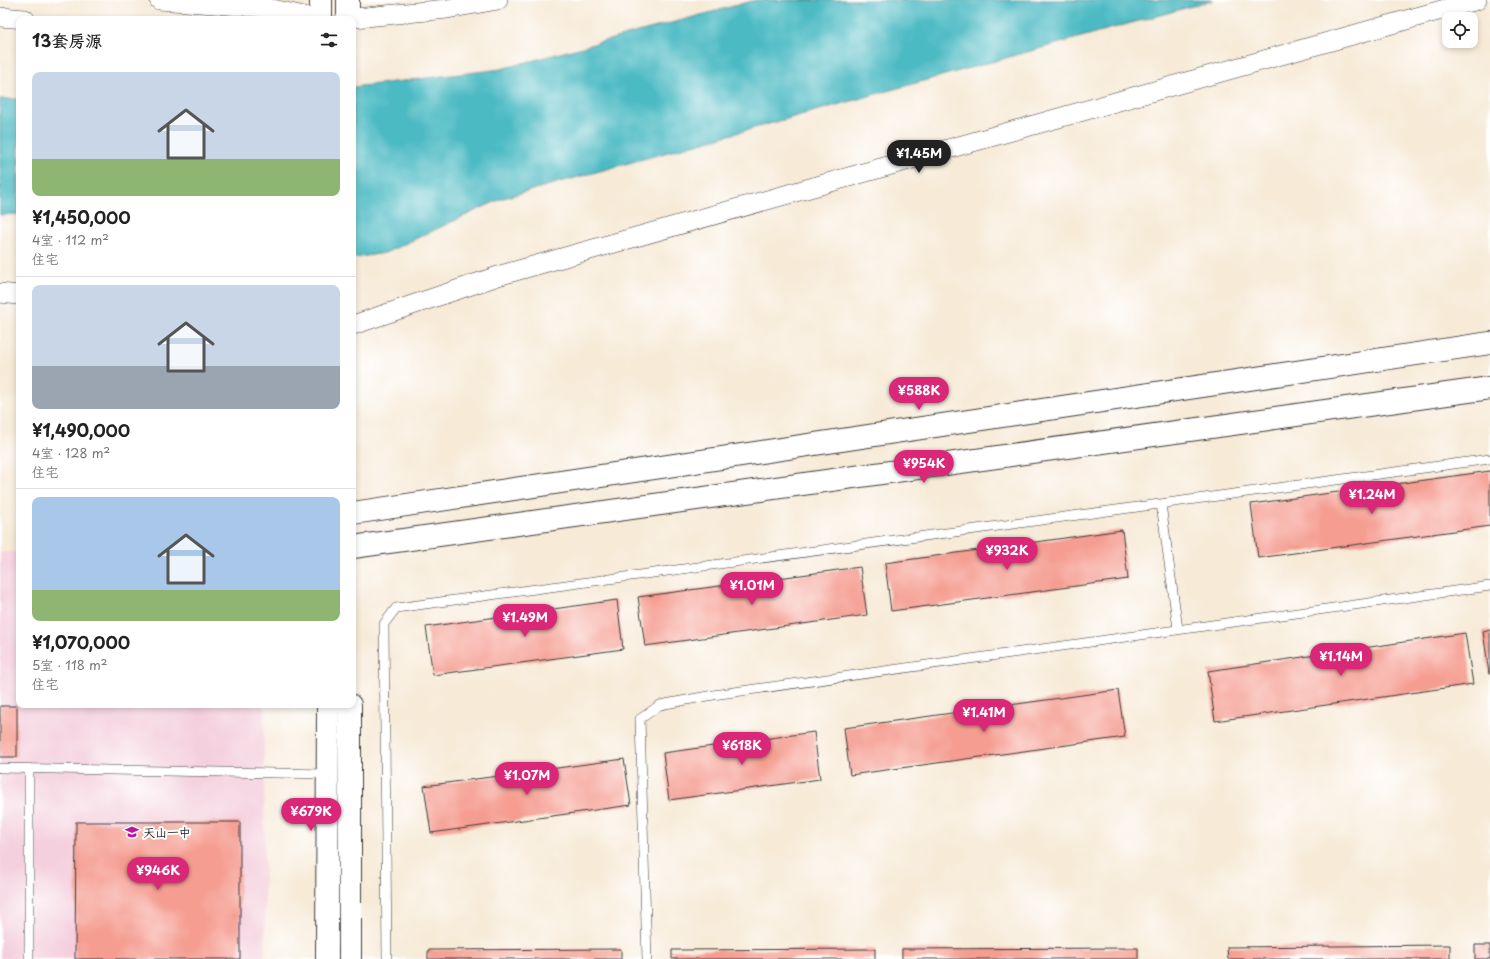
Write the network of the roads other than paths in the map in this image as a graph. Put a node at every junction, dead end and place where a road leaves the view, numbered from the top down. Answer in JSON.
{"nodes":[{"id":1,"x":159,"y":0,"type":"edge"},
{"id":2,"x":321,"y":0,"type":"edge"},
{"id":3,"x":348,"y":0,"type":"edge"},
{"id":4,"x":498,"y":0,"type":"edge"},
{"id":5,"x":1477,"y":0,"type":"edge"},
{"id":6,"x":304,"y":16,"type":"edge"},
{"id":7,"x":321,"y":16,"type":"edge"},
{"id":8,"x":348,"y":16,"type":"edge"},
{"id":9,"x":0,"y":17,"type":"edge"},
{"id":10,"x":16,"y":18,"type":"edge"},
{"id":11,"x":356,"y":18,"type":"edge"},
{"id":12,"x":0,"y":293,"type":"edge"},
{"id":13,"x":16,"y":295,"type":"edge"},
{"id":14,"x":356,"y":324,"type":"edge"},
{"id":15,"x":1490,"y":343,"type":"edge"},
{"id":16,"x":1490,"y":388,"type":"edge"},
{"id":17,"x":1490,"y":460,"type":"edge"},
{"id":18,"x":1161,"y":504,"type":"junction"},
{"id":19,"x":356,"y":513,"type":"edge"},
{"id":20,"x":356,"y":547,"type":"edge"},
{"id":21,"x":1490,"y":586,"type":"edge"},
{"id":22,"x":1178,"y":629,"type":"junction"},
{"id":23,"x":328,"y":708,"type":"edge"},
{"id":24,"x":350,"y":708,"type":"edge"},
{"id":25,"x":0,"y":768,"type":"edge"},
{"id":26,"x":28,"y":768,"type":"junction"},
{"id":27,"x":328,"y":774,"type":"junction"},
{"id":28,"x":29,"y":959,"type":"edge"},
{"id":29,"x":327,"y":959,"type":"edge"},
{"id":30,"x":350,"y":959,"type":"edge"},
{"id":31,"x":387,"y":959,"type":"edge"},
{"id":32,"x":647,"y":959,"type":"edge"}],
"edges":[{"from":1,"to":6,"type":"street"},
{"from":2,"to":7,"type":"main road"},
{"from":3,"to":8,"type":"main road"},
{"from":4,"to":11,"type":"street"},
{"from":5,"to":14,"type":"street"},
{"from":9,"to":10,"type":"street"},
{"from":12,"to":13,"type":"street"},
{"from":15,"to":19,"type":"main road"},
{"from":16,"to":20,"type":"main road"},
{"from":17,"to":18,"type":"lane"},
{"from":18,"to":22,"type":"lane"},
{"from":18,"to":31,"type":"lane"},
{"from":21,"to":22,"type":"lane"},
{"from":22,"to":32,"type":"lane"},
{"from":23,"to":27,"type":"main road"},
{"from":24,"to":30,"type":"main road"},
{"from":25,"to":26,"type":"lane"},
{"from":26,"to":27,"type":"lane"},
{"from":26,"to":28,"type":"lane"},
{"from":27,"to":29,"type":"main road"}]}
